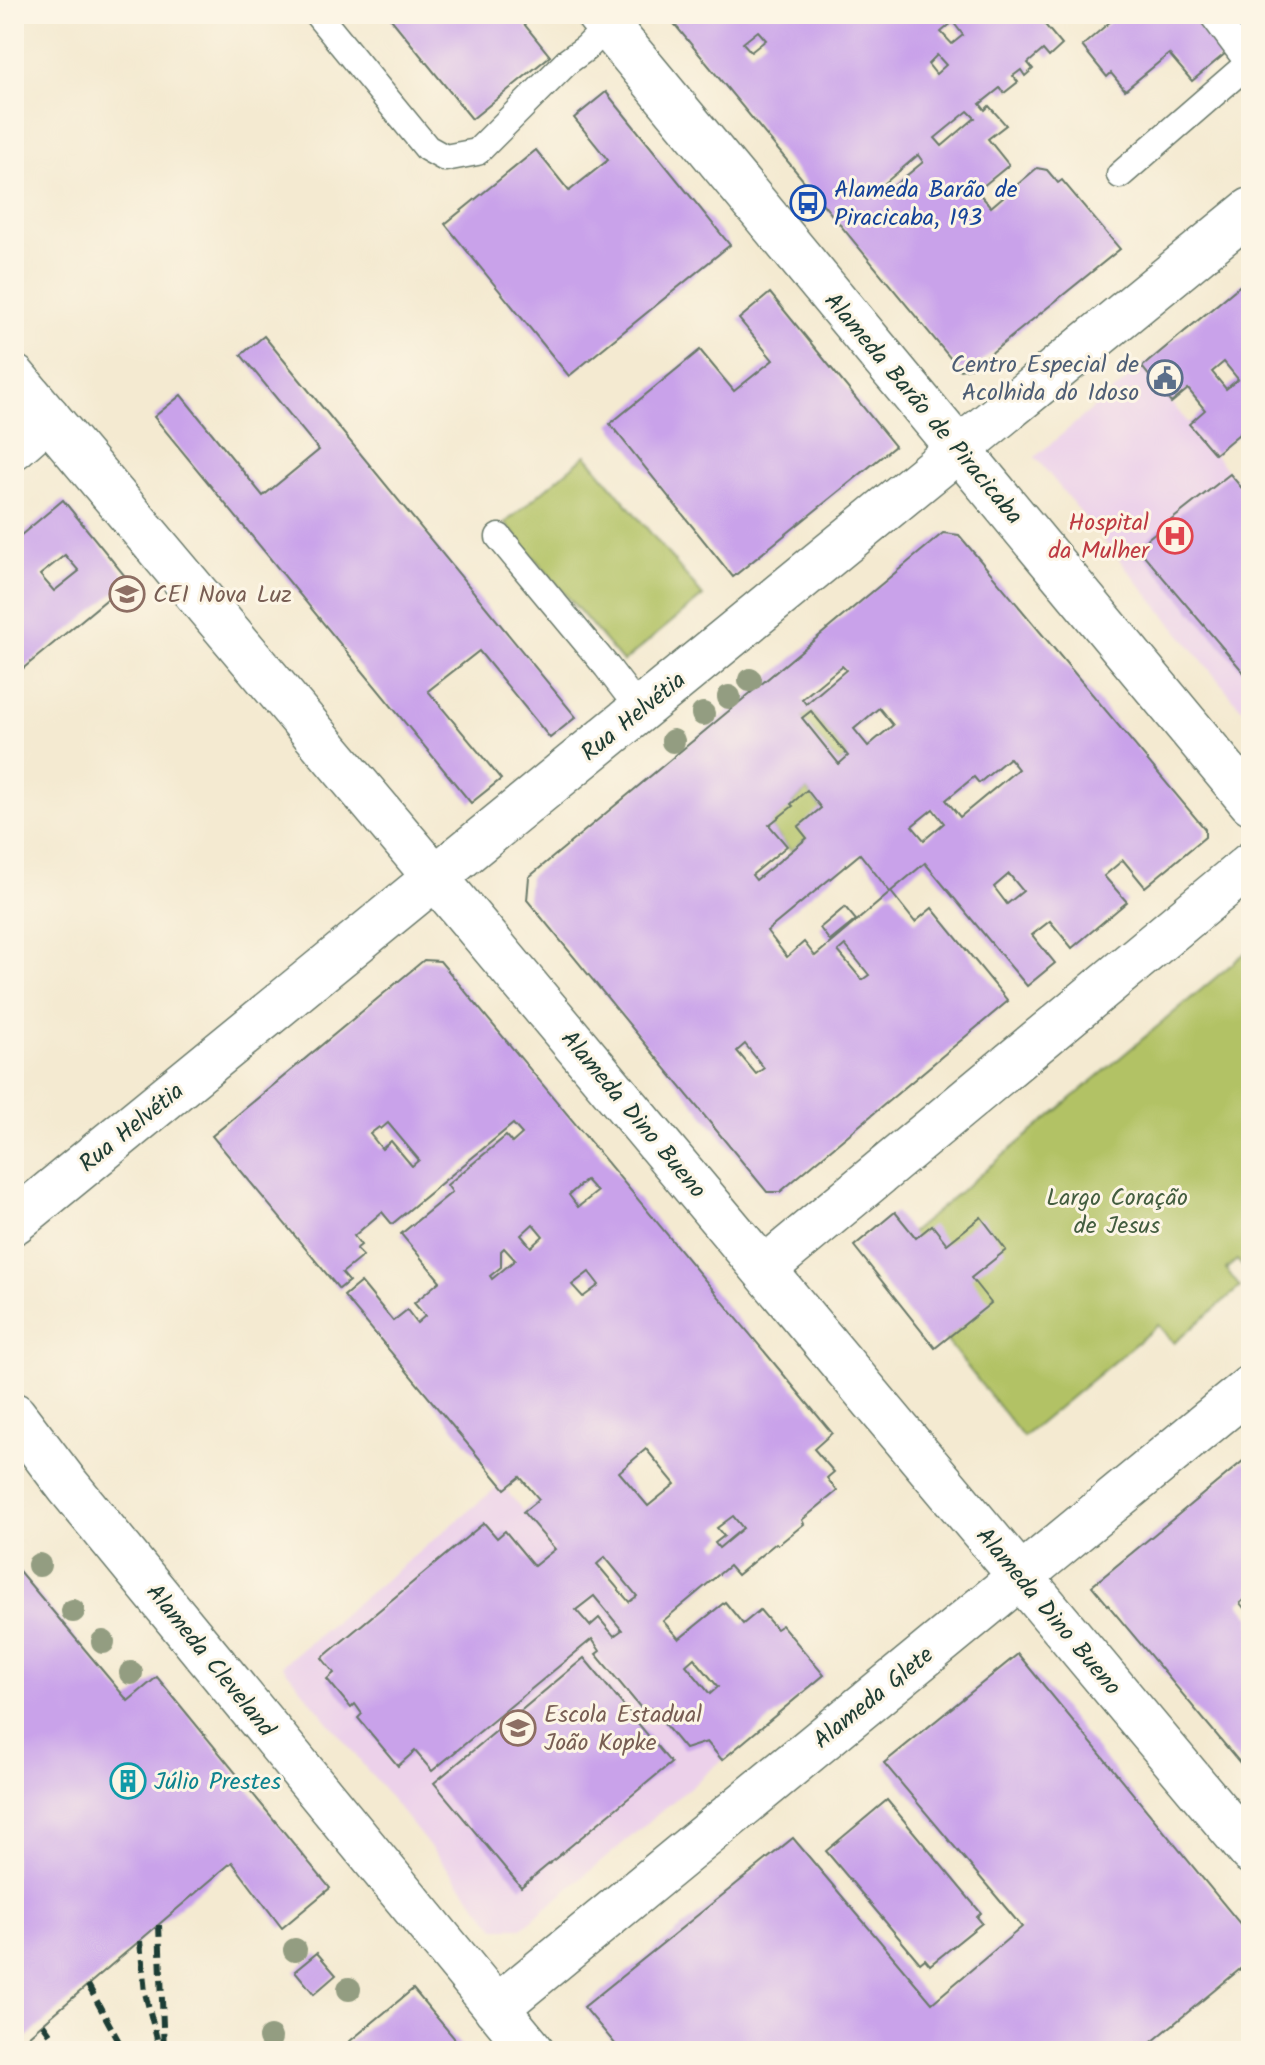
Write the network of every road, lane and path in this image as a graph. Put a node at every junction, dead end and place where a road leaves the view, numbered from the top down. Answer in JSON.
{"nodes":[{"id":1,"x":317,"y":14,"type":"edge"},
{"id":2,"x":1212,"y":14,"type":"edge"},
{"id":3,"x":603,"y":20,"type":"edge"},
{"id":4,"x":1250,"y":65,"type":"edge"},
{"id":5,"x":1120,"y":175,"type":"dead end"},
{"id":6,"x":1251,"y":210,"type":"edge"},
{"id":7,"x":14,"y":377,"type":"edge"},
{"id":8,"x":48,"y":417,"type":"junction"},
{"id":9,"x":14,"y":447,"type":"edge"},
{"id":10,"x":959,"y":450,"type":"junction"},
{"id":11,"x":499,"y":537,"type":"dead end"},
{"id":12,"x":640,"y":710,"type":"junction"},
{"id":13,"x":1251,"y":802,"type":"edge"},
{"id":14,"x":1251,"y":864,"type":"edge"},
{"id":15,"x":436,"y":878,"type":"junction"},
{"id":16,"x":14,"y":1222,"type":"edge"},
{"id":17,"x":764,"y":1269,"type":"junction"},
{"id":18,"x":1251,"y":1387,"type":"edge"},
{"id":19,"x":14,"y":1415,"type":"edge"},
{"id":20,"x":1021,"y":1576,"type":"junction"},
{"id":21,"x":1251,"y":1852,"type":"edge"},
{"id":22,"x":496,"y":2008,"type":"junction"},
{"id":23,"x":532,"y":2051,"type":"edge"}],
"edges":[{"from":1,"to":3,"type":"lane"},
{"from":2,"to":4,"type":"lane"},
{"from":3,"to":10,"type":"street","name":"Alameda Barão de Piracicaba"},
{"from":4,"to":5,"type":"lane"},
{"from":6,"to":10,"type":"street","name":"Rua Helvétia"},
{"from":7,"to":8,"type":"street","name":"Alameda Dino Bueno"},
{"from":8,"to":9,"type":"street"},
{"from":8,"to":15,"type":"street","name":"Alameda Dino Bueno"},
{"from":10,"to":12,"type":"street","name":"Rua Helvétia"},
{"from":10,"to":13,"type":"street","name":"Alameda Barão de Piracicaba"},
{"from":11,"to":12,"type":"lane"},
{"from":12,"to":15,"type":"street","name":"Rua Helvétia"},
{"from":14,"to":17,"type":"street"},
{"from":15,"to":16,"type":"street","name":"Rua Helvétia"},
{"from":15,"to":17,"type":"street","name":"Alameda Dino Bueno"},
{"from":17,"to":20,"type":"street","name":"Alameda Dino Bueno"},
{"from":18,"to":20,"type":"street","name":"Alameda Glete"},
{"from":19,"to":22,"type":"street","name":"Alameda Cleveland"},
{"from":20,"to":21,"type":"street","name":"Alameda Dino Bueno"},
{"from":20,"to":22,"type":"street","name":"Alameda Glete"},
{"from":22,"to":23,"type":"street","name":"Alameda Cleveland"}]}
